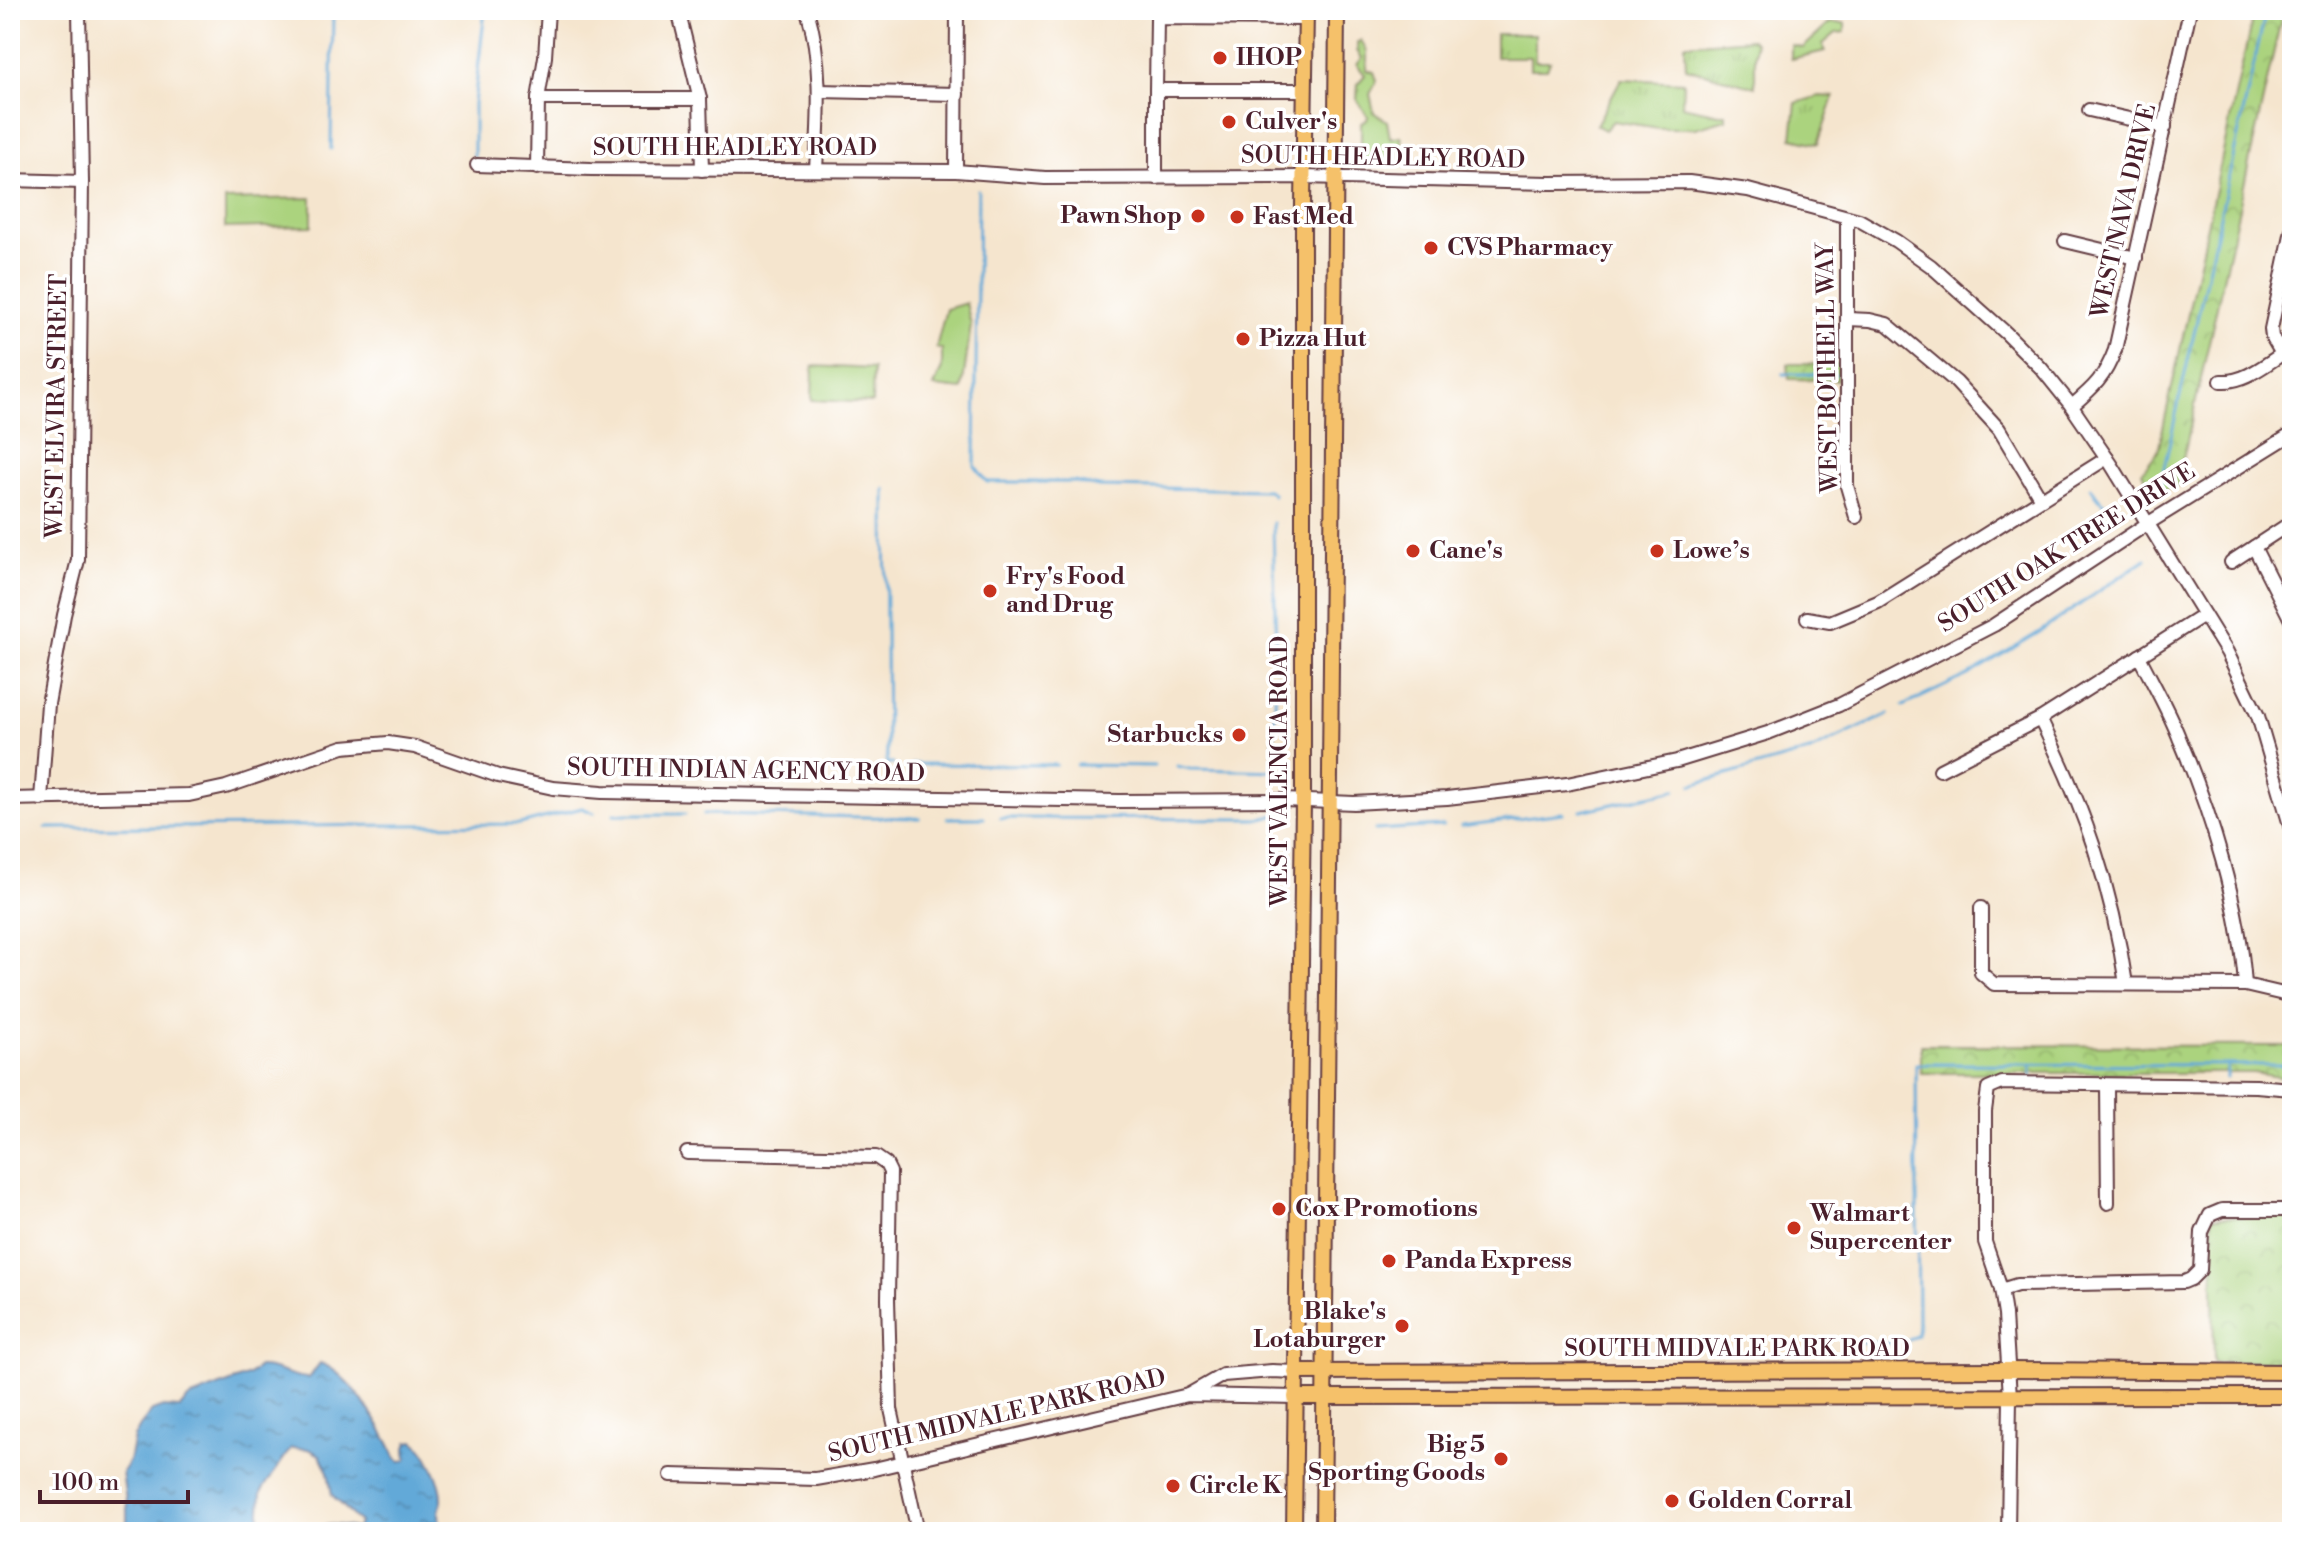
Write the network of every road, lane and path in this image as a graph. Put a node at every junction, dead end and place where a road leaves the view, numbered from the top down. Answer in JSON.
{"nodes":[{"id":1,"x":79,"y":10,"type":"edge"},
{"id":2,"x":548,"y":10,"type":"edge"},
{"id":3,"x":678,"y":10,"type":"edge"},
{"id":4,"x":807,"y":10,"type":"edge"},
{"id":5,"x":957,"y":10,"type":"edge"},
{"id":6,"x":1337,"y":10,"type":"edge"},
{"id":7,"x":2190,"y":10,"type":"edge"},
{"id":8,"x":1157,"y":14,"type":"edge"},
{"id":9,"x":1306,"y":14,"type":"edge"},
{"id":10,"x":1156,"y":90,"type":"junction"},
{"id":11,"x":1305,"y":90,"type":"junction"},
{"id":12,"x":819,"y":91,"type":"junction"},
{"id":13,"x":957,"y":94,"type":"junction"},
{"id":14,"x":538,"y":99,"type":"junction"},
{"id":15,"x":700,"y":99,"type":"junction"},
{"id":16,"x":2089,"y":110,"type":"dead end"},
{"id":17,"x":2165,"y":127,"type":"junction"},
{"id":18,"x":477,"y":165,"type":"dead end"},
{"id":19,"x":537,"y":168,"type":"junction"},
{"id":20,"x":816,"y":169,"type":"junction"},
{"id":21,"x":702,"y":170,"type":"junction"},
{"id":22,"x":956,"y":171,"type":"junction"},
{"id":23,"x":1303,"y":177,"type":"junction"},
{"id":24,"x":1156,"y":178,"type":"junction"},
{"id":25,"x":1335,"y":178,"type":"junction"},
{"id":26,"x":10,"y":180,"type":"edge"},
{"id":27,"x":82,"y":182,"type":"junction"},
{"id":28,"x":1847,"y":217,"type":"junction"},
{"id":29,"x":2292,"y":230,"type":"edge"},
{"id":30,"x":2065,"y":241,"type":"dead end"},
{"id":31,"x":2136,"y":258,"type":"junction"},
{"id":32,"x":1848,"y":319,"type":"junction"},
{"id":33,"x":2287,"y":351,"type":"edge"},
{"id":34,"x":2221,"y":381,"type":"dead end"},
{"id":35,"x":2072,"y":406,"type":"junction"},
{"id":36,"x":2292,"y":434,"type":"edge"},
{"id":37,"x":2107,"y":458,"type":"junction"},
{"id":38,"x":2041,"y":499,"type":"junction"},
{"id":39,"x":1856,"y":517,"type":"dead end"},
{"id":40,"x":1303,"y":518,"type":"junction"},
{"id":41,"x":1332,"y":520,"type":"junction"},
{"id":42,"x":2292,"y":522,"type":"edge"},
{"id":43,"x":2147,"y":524,"type":"junction"},
{"id":44,"x":2254,"y":547,"type":"junction"},
{"id":45,"x":2231,"y":562,"type":"dead end"},
{"id":46,"x":2204,"y":615,"type":"junction"},
{"id":47,"x":1807,"y":618,"type":"dead end"},
{"id":48,"x":2292,"y":622,"type":"edge"},
{"id":49,"x":2139,"y":656,"type":"junction"},
{"id":50,"x":2040,"y":719,"type":"junction"},
{"id":51,"x":1940,"y":770,"type":"dead end"},
{"id":52,"x":10,"y":799,"type":"edge"},
{"id":53,"x":41,"y":799,"type":"junction"},
{"id":54,"x":1303,"y":801,"type":"junction"},
{"id":55,"x":1330,"y":801,"type":"junction"},
{"id":56,"x":2292,"y":832,"type":"edge"},
{"id":57,"x":1981,"y":908,"type":"dead end"},
{"id":58,"x":2126,"y":984,"type":"junction"},
{"id":59,"x":2245,"y":985,"type":"junction"},
{"id":60,"x":2292,"y":996,"type":"edge"},
{"id":61,"x":1299,"y":1077,"type":"junction"},
{"id":62,"x":1327,"y":1078,"type":"junction"},
{"id":63,"x":2107,"y":1086,"type":"junction"},
{"id":64,"x":2292,"y":1089,"type":"edge"},
{"id":65,"x":687,"y":1153,"type":"dead end"},
{"id":66,"x":2108,"y":1203,"type":"dead end"},
{"id":67,"x":2292,"y":1210,"type":"edge"},
{"id":68,"x":2001,"y":1290,"type":"junction"},
{"id":69,"x":1295,"y":1372,"type":"junction"},
{"id":70,"x":1323,"y":1372,"type":"junction"},
{"id":71,"x":2292,"y":1372,"type":"edge"},
{"id":72,"x":2009,"y":1383,"type":"junction"},
{"id":73,"x":1188,"y":1395,"type":"junction"},
{"id":74,"x":2292,"y":1396,"type":"edge"},
{"id":75,"x":1295,"y":1397,"type":"junction"},
{"id":76,"x":1323,"y":1397,"type":"junction"},
{"id":77,"x":903,"y":1462,"type":"junction"},
{"id":78,"x":671,"y":1475,"type":"dead end"},
{"id":79,"x":918,"y":1532,"type":"edge"},
{"id":80,"x":1294,"y":1532,"type":"edge"},
{"id":81,"x":1323,"y":1532,"type":"edge"},
{"id":82,"x":2008,"y":1532,"type":"edge"}],
"edges":[{"from":1,"to":27,"type":"street","name":"WEST ELVIRA STREET"},
{"from":2,"to":14,"type":"street"},
{"from":3,"to":15,"type":"street"},
{"from":4,"to":12,"type":"street"},
{"from":5,"to":13,"type":"street"},
{"from":6,"to":25,"type":"main road","name":"WEST VALENCIA ROAD"},
{"from":7,"to":17,"type":"street","name":"WEST NAVA DRIVE"},
{"from":8,"to":9,"type":"street"},
{"from":8,"to":10,"type":"street"},
{"from":9,"to":11,"type":"main road","name":"WEST VALENCIA ROAD"},
{"from":10,"to":11,"type":"street"},
{"from":10,"to":24,"type":"street"},
{"from":11,"to":23,"type":"main road","name":"WEST VALENCIA ROAD"},
{"from":12,"to":13,"type":"street"},
{"from":12,"to":20,"type":"street"},
{"from":13,"to":22,"type":"street"},
{"from":14,"to":15,"type":"street"},
{"from":14,"to":19,"type":"street"},
{"from":15,"to":21,"type":"street"},
{"from":16,"to":17,"type":"street"},
{"from":17,"to":31,"type":"street","name":"WEST NAVA DRIVE"},
{"from":18,"to":19,"type":"street","name":"SOUTH HEADLEY ROAD"},
{"from":19,"to":21,"type":"street","name":"SOUTH HEADLEY ROAD"},
{"from":20,"to":21,"type":"street","name":"SOUTH HEADLEY ROAD"},
{"from":20,"to":22,"type":"street","name":"SOUTH HEADLEY ROAD"},
{"from":22,"to":24,"type":"street","name":"SOUTH HEADLEY ROAD"},
{"from":23,"to":24,"type":"street","name":"SOUTH HEADLEY ROAD"},
{"from":23,"to":25,"type":"street","name":"SOUTH HEADLEY ROAD"},
{"from":23,"to":40,"type":"main road","name":"WEST VALENCIA ROAD"},
{"from":25,"to":28,"type":"street","name":"SOUTH HEADLEY ROAD"},
{"from":25,"to":41,"type":"main road","name":"WEST VALENCIA ROAD"},
{"from":26,"to":27,"type":"street"},
{"from":27,"to":53,"type":"street","name":"WEST ELVIRA STREET"},
{"from":28,"to":32,"type":"street","name":"WEST BOTHELL WAY"},
{"from":28,"to":35,"type":"street","name":"SOUTH HEADLEY ROAD"},
{"from":29,"to":33,"type":"street"},
{"from":30,"to":31,"type":"street"},
{"from":31,"to":35,"type":"street","name":"WEST NAVA DRIVE"},
{"from":32,"to":38,"type":"street"},
{"from":32,"to":39,"type":"street","name":"WEST BOTHELL WAY"},
{"from":33,"to":34,"type":"street"},
{"from":35,"to":37,"type":"street","name":"SOUTH HEADLEY ROAD"},
{"from":36,"to":43,"type":"street","name":"SOUTH OAK TREE DRIVE"},
{"from":37,"to":38,"type":"street"},
{"from":37,"to":43,"type":"street","name":"SOUTH HEADLEY ROAD"},
{"from":38,"to":47,"type":"street"},
{"from":40,"to":41,"type":"main road"},
{"from":40,"to":54,"type":"main road","name":"WEST VALENCIA ROAD"},
{"from":41,"to":55,"type":"main road","name":"WEST VALENCIA ROAD"},
{"from":42,"to":44,"type":"street"},
{"from":43,"to":46,"type":"street","name":"SOUTH HEADLEY ROAD"},
{"from":43,"to":55,"type":"street","name":"SOUTH OAK TREE DRIVE"},
{"from":44,"to":45,"type":"street"},
{"from":44,"to":48,"type":"street"},
{"from":46,"to":49,"type":"street"},
{"from":46,"to":56,"type":"street","name":"SOUTH HEADLEY ROAD"},
{"from":49,"to":50,"type":"street"},
{"from":49,"to":59,"type":"street"},
{"from":50,"to":51,"type":"street"},
{"from":50,"to":58,"type":"street"},
{"from":52,"to":53,"type":"street","name":"SOUTH INDIAN AGENCY ROAD"},
{"from":53,"to":54,"type":"street","name":"SOUTH INDIAN AGENCY ROAD"},
{"from":54,"to":55,"type":"street","name":"SOUTH OAK TREE DRIVE"},
{"from":54,"to":61,"type":"main road","name":"WEST VALENCIA ROAD"},
{"from":55,"to":62,"type":"main road","name":"WEST VALENCIA ROAD"},
{"from":57,"to":58,"type":"street"},
{"from":58,"to":59,"type":"street"},
{"from":59,"to":60,"type":"street"},
{"from":61,"to":62,"type":"main road"},
{"from":61,"to":69,"type":"main road","name":"WEST VALENCIA ROAD"},
{"from":62,"to":70,"type":"main road","name":"WEST VALENCIA ROAD"},
{"from":63,"to":64,"type":"street"},
{"from":63,"to":66,"type":"street"},
{"from":63,"to":68,"type":"street"},
{"from":65,"to":77,"type":"street"},
{"from":67,"to":68,"type":"street"},
{"from":68,"to":72,"type":"street"},
{"from":69,"to":70,"type":"main road","name":"SOUTH MIDVALE PARK ROAD"},
{"from":69,"to":73,"type":"street","name":"SOUTH MIDVALE PARK ROAD"},
{"from":69,"to":75,"type":"main road","name":"WEST VALENCIA ROAD"},
{"from":70,"to":72,"type":"main road","name":"SOUTH MIDVALE PARK ROAD"},
{"from":70,"to":76,"type":"main road","name":"WEST VALENCIA ROAD"},
{"from":71,"to":72,"type":"main road","name":"SOUTH MIDVALE PARK ROAD"},
{"from":72,"to":74,"type":"main road","name":"SOUTH MIDVALE PARK ROAD"},
{"from":72,"to":76,"type":"main road","name":"SOUTH MIDVALE PARK ROAD"},
{"from":72,"to":82,"type":"street"},
{"from":73,"to":75,"type":"street","name":"SOUTH MIDVALE PARK ROAD"},
{"from":73,"to":77,"type":"street","name":"SOUTH MIDVALE PARK ROAD"},
{"from":75,"to":76,"type":"main road","name":"SOUTH MIDVALE PARK ROAD"},
{"from":75,"to":80,"type":"main road","name":"WEST VALENCIA ROAD"},
{"from":76,"to":81,"type":"main road","name":"WEST VALENCIA ROAD"},
{"from":77,"to":78,"type":"street","name":"SOUTH MIDVALE PARK ROAD"},
{"from":77,"to":79,"type":"street"}]}
